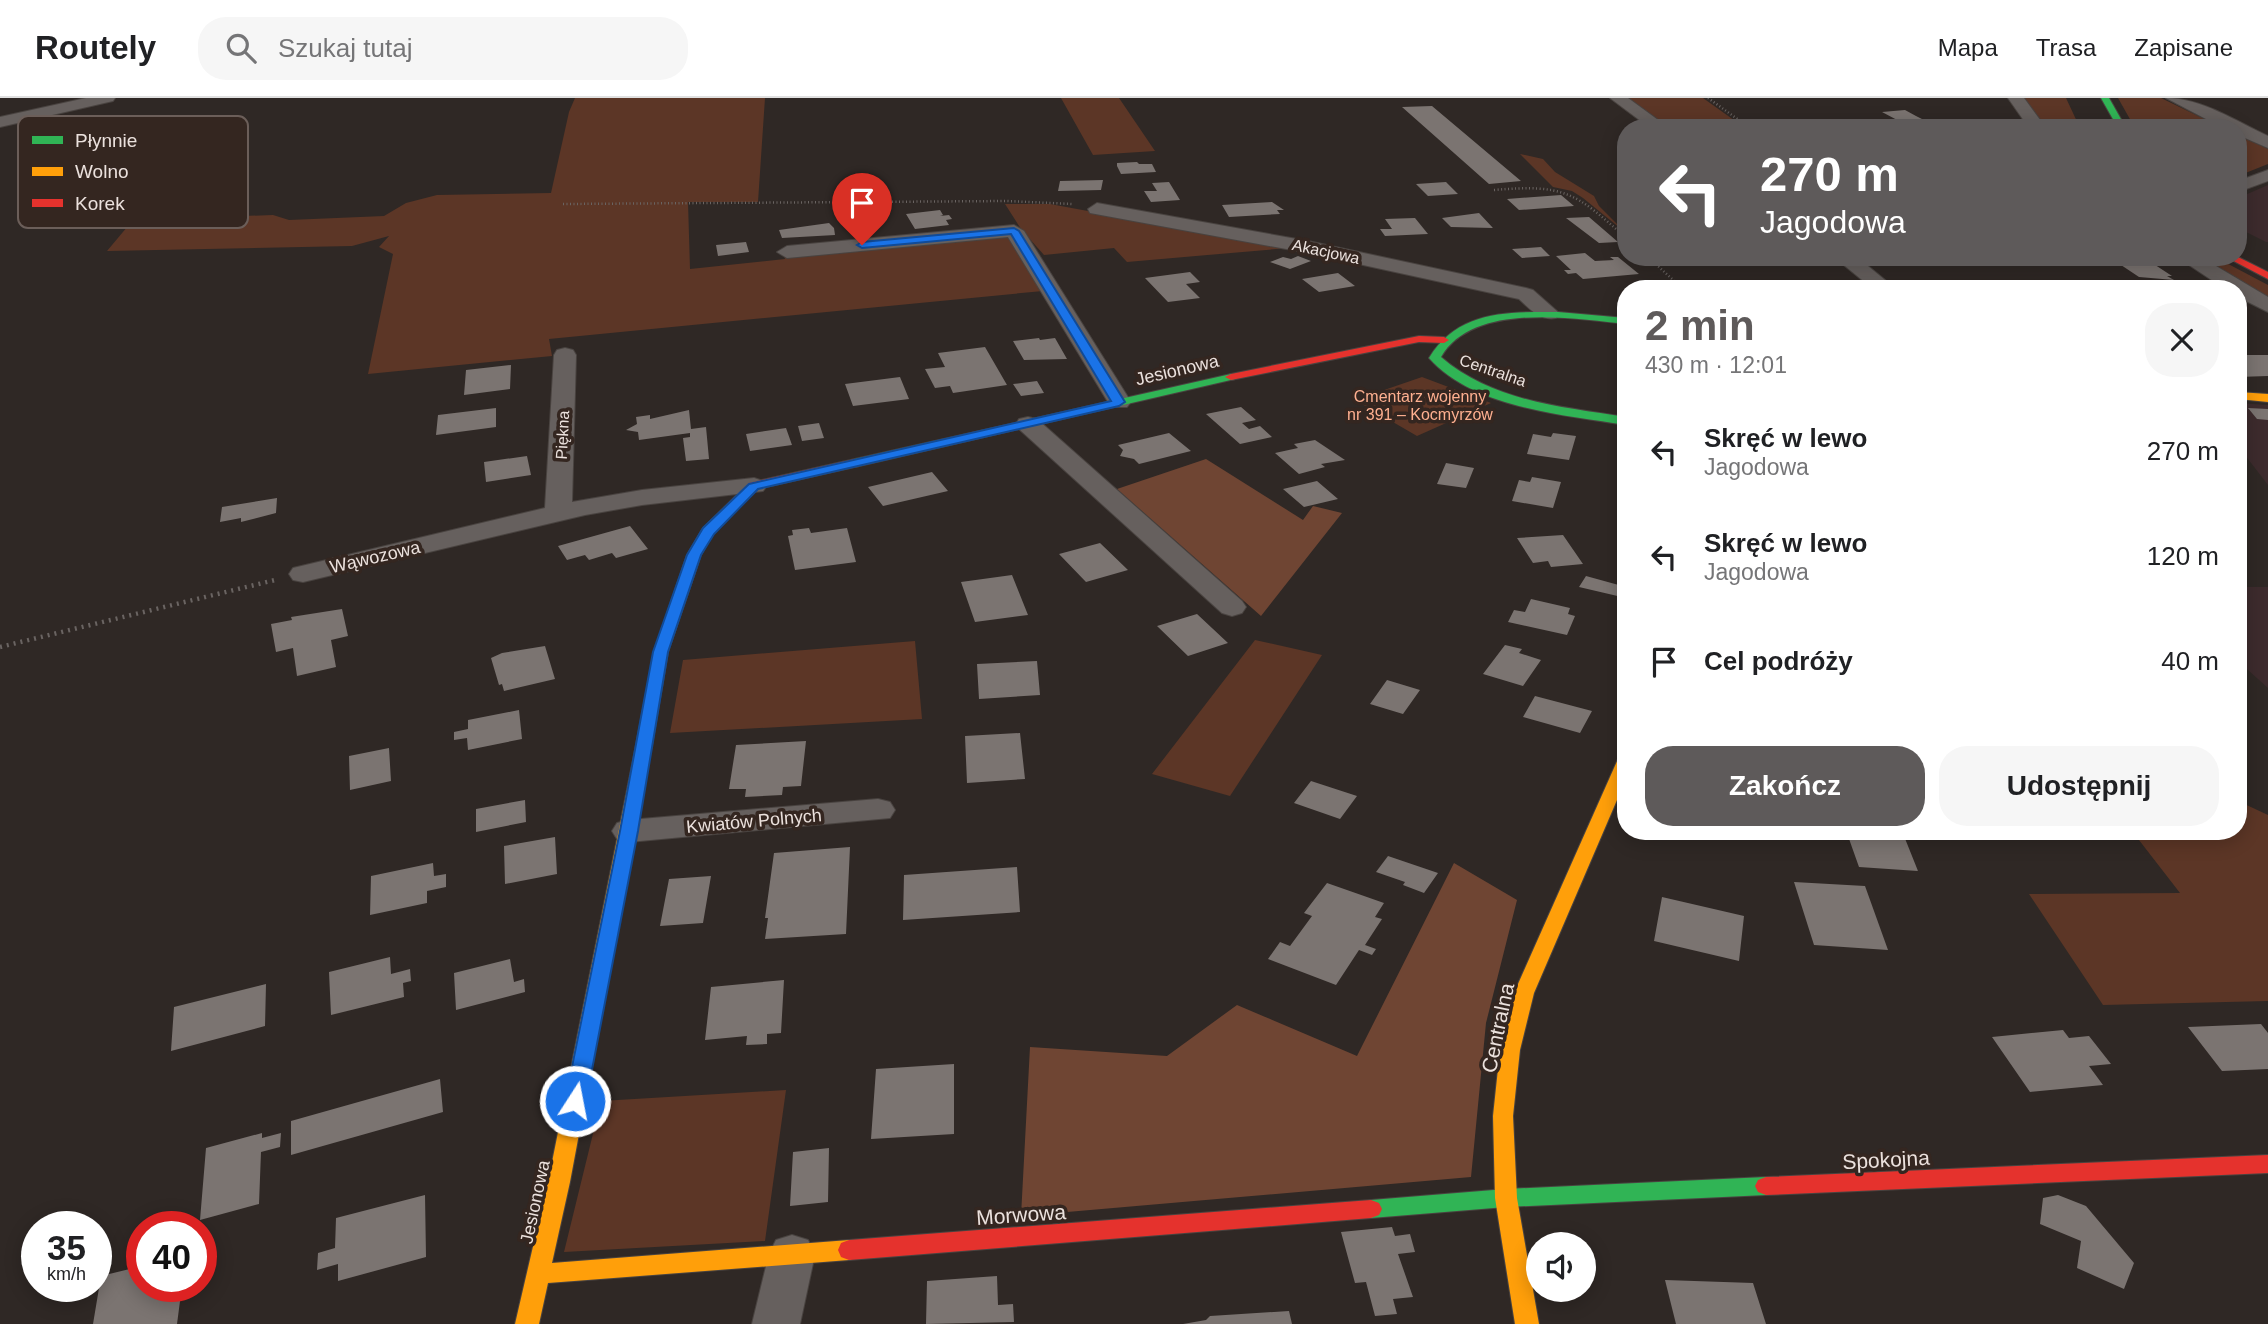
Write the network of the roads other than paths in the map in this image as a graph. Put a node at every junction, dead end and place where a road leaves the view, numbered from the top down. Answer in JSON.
{"nodes":[{"id":1,"x":107,"y":98,"type":"edge"},
{"id":2,"x":1618,"y":98,"type":"edge"},
{"id":3,"x":2016,"y":98,"type":"edge"},
{"id":4,"x":2105,"y":98,"type":"edge"},
{"id":5,"x":2174,"y":98,"type":"edge"},
{"id":6,"x":27,"y":116,"type":"edge"},
{"id":7,"x":18,"y":118,"type":"edge"},
{"id":8,"x":1648,"y":119,"type":"edge"},
{"id":9,"x":2031,"y":119,"type":"edge"},
{"id":10,"x":2117,"y":119,"type":"edge"},
{"id":11,"x":2218,"y":119,"type":"edge"},
{"id":12,"x":0,"y":122,"type":"edge"},
{"id":13,"x":2268,"y":126,"type":"edge"},
{"id":14,"x":2247,"y":127,"type":"edge"},
{"id":15,"x":2247,"y":133,"type":"edge"},
{"id":16,"x":2268,"y":143,"type":"edge"},
{"id":17,"x":2268,"y":175,"type":"edge"},
{"id":18,"x":2247,"y":183,"type":"edge"},
{"id":19,"x":1097,"y":209,"type":"road end"},
{"id":20,"x":2247,"y":249,"type":"edge"},
{"id":21,"x":787,"y":252,"type":"dead end"},
{"id":22,"x":2268,"y":260,"type":"edge"},
{"id":23,"x":2247,"y":265,"type":"edge"},
{"id":24,"x":1855,"y":266,"type":"edge"},
{"id":25,"x":2202,"y":266,"type":"edge"},
{"id":26,"x":2268,"y":276,"type":"edge"},
{"id":27,"x":1874,"y":280,"type":"edge"},
{"id":28,"x":2225,"y":280,"type":"edge"},
{"id":29,"x":2247,"y":293,"type":"edge"},
{"id":30,"x":2268,"y":306,"type":"edge"},
{"id":31,"x":1548,"y":313,"type":"junction"},
{"id":32,"x":1617,"y":320,"type":"edge"},
{"id":33,"x":1444,"y":340,"type":"junction"},
{"id":34,"x":565,"y":355,"type":"dead end"},
{"id":35,"x":2247,"y":396,"type":"edge"},
{"id":36,"x":2268,"y":398,"type":"edge"},
{"id":37,"x":1119,"y":402,"type":"junction"},
{"id":38,"x":1617,"y":419,"type":"edge"},
{"id":39,"x":1028,"y":424,"type":"junction"},
{"id":40,"x":754,"y":486,"type":"junction"},
{"id":41,"x":558,"y":514,"type":"junction"},
{"id":42,"x":303,"y":573,"type":"road end"},
{"id":43,"x":1232,"y":607,"type":"dead end"},
{"id":44,"x":1617,"y":780,"type":"edge"},
{"id":45,"x":878,"y":810,"type":"dead end"},
{"id":46,"x":629,"y":831,"type":"junction"},
{"id":47,"x":2268,"y":1164,"type":"edge"},
{"id":48,"x":1506,"y":1198,"type":"junction"},
{"id":49,"x":792,"y":1254,"type":"junction"},
{"id":50,"x":539,"y":1274,"type":"junction"},
{"id":51,"x":527,"y":1324,"type":"edge"},
{"id":52,"x":776,"y":1324,"type":"edge"},
{"id":53,"x":1527,"y":1324,"type":"edge"}],
"edges":[{"from":1,"to":6,"type":"street"},
{"from":2,"to":8,"type":"street"},
{"from":3,"to":9,"type":"street"},
{"from":4,"to":10,"type":"street"},
{"from":5,"to":11,"type":"street"},
{"from":7,"to":12,"type":"street"},
{"from":13,"to":14,"type":"street"},
{"from":15,"to":16,"type":"street"},
{"from":17,"to":18,"type":"street"},
{"from":19,"to":31,"type":"street","name":"Akacjowa"},
{"from":20,"to":22,"type":"street"},
{"from":21,"to":37,"type":"street"},
{"from":23,"to":26,"type":"street"},
{"from":24,"to":27,"type":"street"},
{"from":25,"to":28,"type":"street"},
{"from":29,"to":30,"type":"street"},
{"from":31,"to":32,"type":"street","name":"Centralna"},
{"from":31,"to":33,"type":"street","name":"Centralna"},
{"from":33,"to":37,"type":"street","name":"Jesionowa"},
{"from":33,"to":38,"type":"street","name":"Centralna"},
{"from":34,"to":41,"type":"street","name":"Piękna"},
{"from":35,"to":36,"type":"street"},
{"from":37,"to":39,"type":"street","name":"Jesionowa"},
{"from":39,"to":40,"type":"street","name":"Jesionowa"},
{"from":39,"to":43,"type":"street"},
{"from":40,"to":41,"type":"street","name":"Wąwozowa"},
{"from":40,"to":46,"type":"street","name":"Jesionowa"},
{"from":41,"to":42,"type":"street","name":"Wąwozowa"},
{"from":44,"to":48,"type":"street","name":"Centralna"},
{"from":45,"to":46,"type":"street","name":"Kwiatów Polnych"},
{"from":46,"to":50,"type":"street","name":"Jesionowa"},
{"from":47,"to":48,"type":"street","name":"Spokojna"},
{"from":48,"to":49,"type":"street","name":"Morwowa"},
{"from":48,"to":53,"type":"street","name":"Centralna"},
{"from":49,"to":50,"type":"street","name":"Morwowa"},
{"from":49,"to":52,"type":"street"},
{"from":50,"to":51,"type":"street","name":"Jesionowa"}]}
